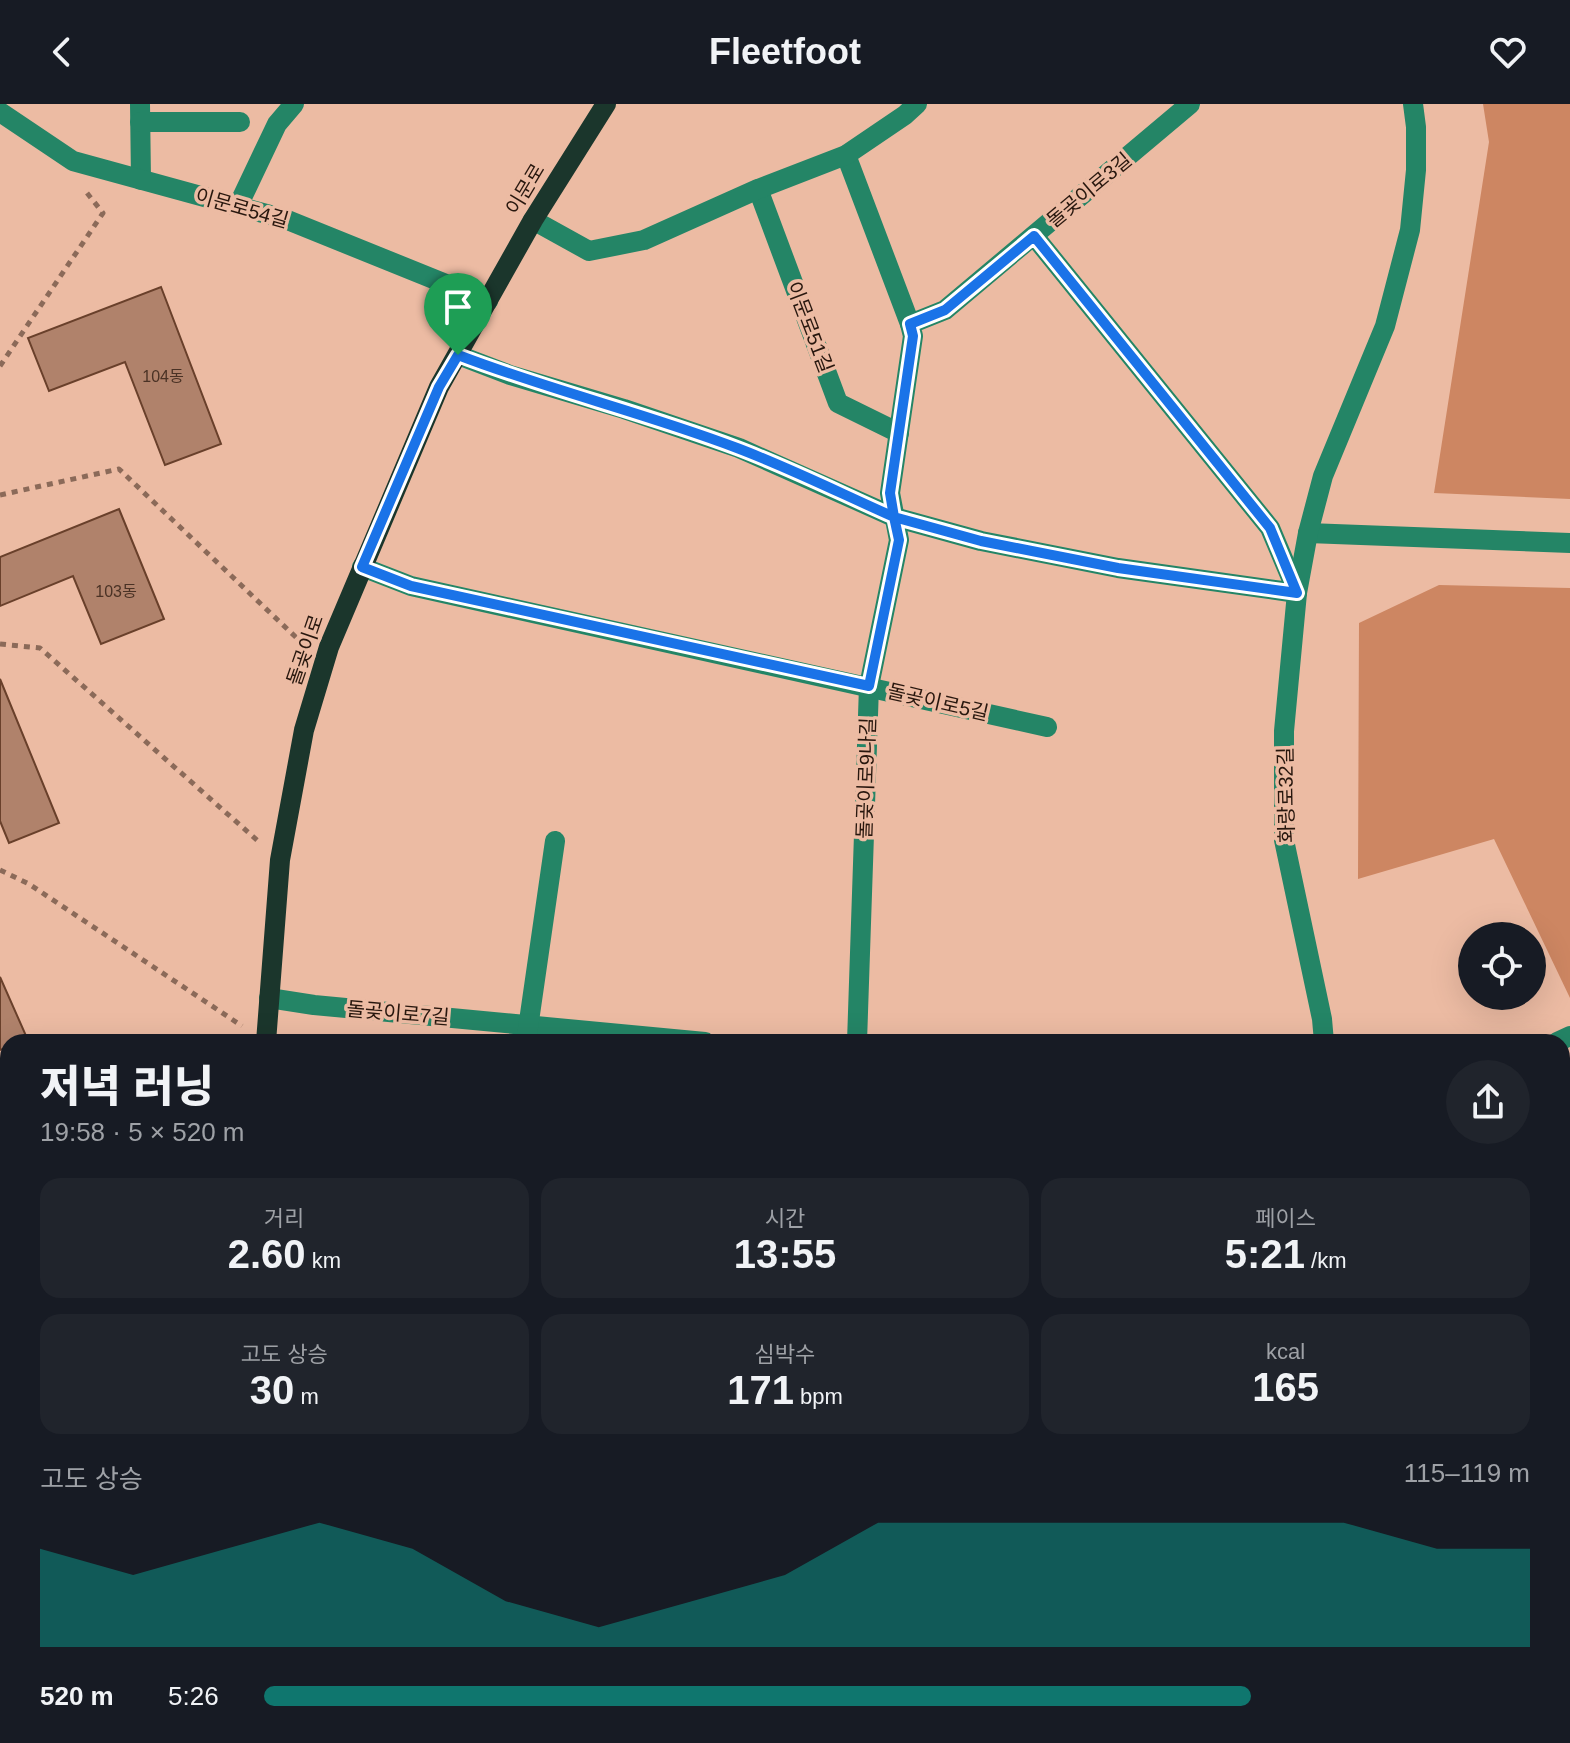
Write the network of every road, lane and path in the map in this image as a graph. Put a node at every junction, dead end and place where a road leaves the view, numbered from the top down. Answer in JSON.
{"nodes":[{"id":1,"x":294,"y":104,"type":"edge"},
{"id":2,"x":606,"y":104,"type":"edge"},
{"id":3,"x":917,"y":104,"type":"edge"},
{"id":4,"x":1190,"y":104,"type":"edge"},
{"id":5,"x":1413,"y":104,"type":"edge"},
{"id":6,"x":0,"y":112,"type":"edge"},
{"id":7,"x":140,"y":113,"type":"edge"},
{"id":8,"x":240,"y":122,"type":"dead end"},
{"id":9,"x":846,"y":155,"type":"junction"},
{"id":10,"x":141,"y":180,"type":"junction"},
{"id":11,"x":83,"y":189,"type":"dead end"},
{"id":12,"x":758,"y":189,"type":"junction"},
{"id":13,"x":238,"y":206,"type":"junction"},
{"id":14,"x":533,"y":220,"type":"junction"},
{"id":15,"x":1034,"y":236,"type":"junction"},
{"id":16,"x":488,"y":301,"type":"junction"},
{"id":17,"x":910,"y":324,"type":"junction"},
{"id":18,"x":458,"y":355,"type":"junction"},
{"id":19,"x":0,"y":366,"type":"edge"},
{"id":20,"x":899,"y":433,"type":"junction"},
{"id":21,"x":0,"y":495,"type":"edge"},
{"id":22,"x":894,"y":517,"type":"junction"},
{"id":23,"x":1308,"y":533,"type":"junction"},
{"id":24,"x":1570,"y":543,"type":"edge"},
{"id":25,"x":362,"y":567,"type":"junction"},
{"id":26,"x":1297,"y":593,"type":"junction"},
{"id":27,"x":0,"y":644,"type":"edge"},
{"id":28,"x":324,"y":664,"type":"junction"},
{"id":29,"x":869,"y":686,"type":"junction"},
{"id":30,"x":1047,"y":727,"type":"dead end"},
{"id":31,"x":555,"y":841,"type":"dead end"},
{"id":32,"x":280,"y":860,"type":"junction"},
{"id":33,"x":0,"y":870,"type":"edge"},
{"id":34,"x":269,"y":998,"type":"junction"},
{"id":35,"x":254,"y":1034,"type":"edge"},
{"id":36,"x":267,"y":1034,"type":"edge"},
{"id":37,"x":527,"y":1034,"type":"edge"},
{"id":38,"x":857,"y":1034,"type":"edge"},
{"id":39,"x":1323,"y":1034,"type":"edge"}],
"edges":[{"from":1,"to":13,"type":"street"},
{"from":2,"to":14,"type":"main road","name":"이문로"},
{"from":3,"to":9,"type":"street"},
{"from":4,"to":15,"type":"street","name":"돌곶이로3길"},
{"from":5,"to":23,"type":"street","name":"화랑로32길"},
{"from":6,"to":10,"type":"street","name":"이문로54길"},
{"from":7,"to":8,"type":"street"},
{"from":7,"to":10,"type":"street"},
{"from":9,"to":12,"type":"street"},
{"from":9,"to":17,"type":"street"},
{"from":10,"to":13,"type":"street","name":"이문로54길"},
{"from":11,"to":19,"type":"path"},
{"from":12,"to":14,"type":"street"},
{"from":12,"to":20,"type":"street","name":"이문로51길"},
{"from":13,"to":16,"type":"street","name":"이문로54길"},
{"from":14,"to":16,"type":"main road","name":"이문로"},
{"from":15,"to":17,"type":"street","name":"돌곶이로3길"},
{"from":15,"to":26,"type":"street","name":"화랑로32길"},
{"from":16,"to":18,"type":"main road","name":"돌곶이로"},
{"from":17,"to":20,"type":"street"},
{"from":18,"to":22,"type":"street"},
{"from":18,"to":25,"type":"main road","name":"돌곶이로"},
{"from":20,"to":22,"type":"street"},
{"from":21,"to":28,"type":"path"},
{"from":22,"to":26,"type":"street"},
{"from":22,"to":29,"type":"street","name":"돌곶이로9나길"},
{"from":23,"to":24,"type":"street"},
{"from":23,"to":26,"type":"street","name":"화랑로32길"},
{"from":25,"to":28,"type":"main road","name":"돌곶이로"},
{"from":25,"to":29,"type":"street","name":"돌곶이로5길"},
{"from":26,"to":39,"type":"street","name":"화랑로32길"},
{"from":27,"to":32,"type":"path"},
{"from":28,"to":32,"type":"main road","name":"돌곶이로"},
{"from":29,"to":30,"type":"street","name":"돌곶이로5길"},
{"from":29,"to":38,"type":"street","name":"돌곶이로9나길"},
{"from":31,"to":37,"type":"street"},
{"from":32,"to":34,"type":"main road","name":"돌곶이로"},
{"from":33,"to":35,"type":"path"},
{"from":34,"to":36,"type":"main road","name":"돌곶이로"},
{"from":34,"to":37,"type":"street","name":"돌곶이로7길"}]}
